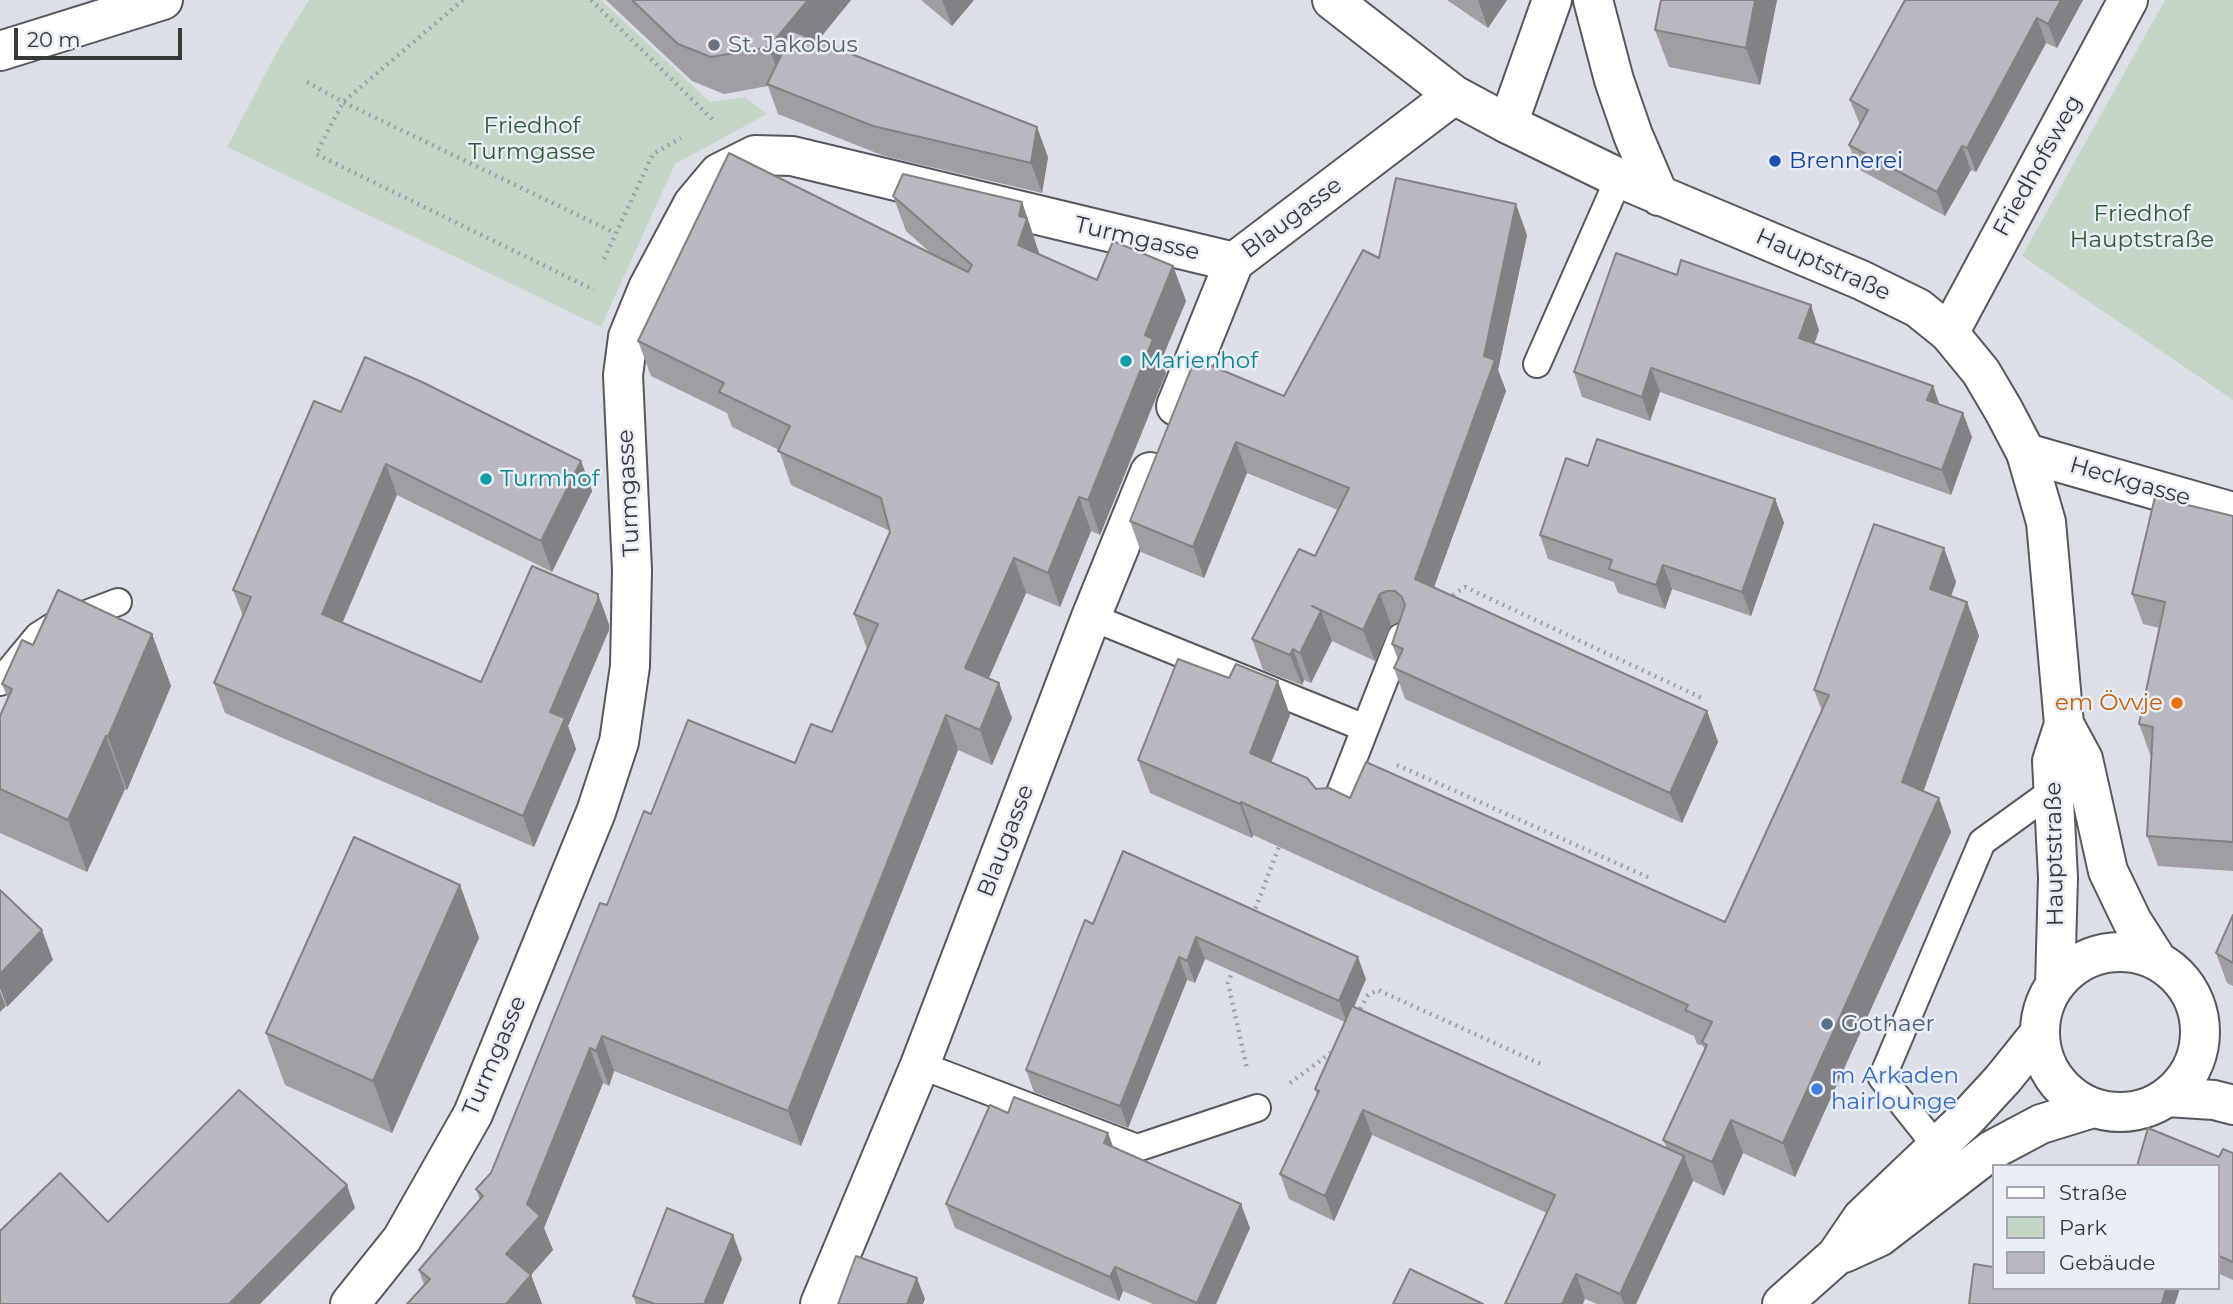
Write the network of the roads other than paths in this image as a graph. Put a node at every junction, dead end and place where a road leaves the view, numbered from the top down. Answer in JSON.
{"nodes":[{"id":1,"x":163,"y":0,"type":"edge"},
{"id":2,"x":1332,"y":0,"type":"edge"},
{"id":3,"x":1552,"y":0,"type":"edge"},
{"id":4,"x":1593,"y":0,"type":"edge"},
{"id":5,"x":2128,"y":0,"type":"edge"},
{"id":6,"x":0,"y":51,"type":"edge"},
{"id":7,"x":1454,"y":94,"type":"junction"},
{"id":8,"x":1508,"y":124,"type":"junction"},
{"id":9,"x":1619,"y":178,"type":"junction"},
{"id":10,"x":1659,"y":196,"type":"junction"},
{"id":11,"x":1234,"y":262,"type":"junction"},
{"id":12,"x":1949,"y":333,"type":"junction"},
{"id":13,"x":1537,"y":364,"type":"dead end"},
{"id":14,"x":2026,"y":453,"type":"junction"},
{"id":15,"x":2233,"y":512,"type":"edge"},
{"id":16,"x":118,"y":602,"type":"dead end"},
{"id":17,"x":1091,"y":617,"type":"junction"},
{"id":18,"x":1401,"y":637,"type":"edge"},
{"id":19,"x":0,"y":682,"type":"edge"},
{"id":20,"x":2064,"y":724,"type":"junction"},
{"id":21,"x":1361,"y":737,"type":"junction"},
{"id":22,"x":2054,"y":790,"type":"junction"},
{"id":23,"x":1334,"y":808,"type":"edge"},
{"id":24,"x":2157,"y":960,"type":"junction"},
{"id":25,"x":2055,"y":985,"type":"junction"},
{"id":26,"x":2192,"y":995,"type":"junction"},
{"id":27,"x":2040,"y":1033,"type":"junction"},
{"id":28,"x":2233,"y":1034,"type":"edge"},
{"id":29,"x":920,"y":1065,"type":"junction"},
{"id":30,"x":2167,"y":1097,"type":"junction"},
{"id":31,"x":2233,"y":1105,"type":"edge"},
{"id":32,"x":1256,"y":1108,"type":"road end"},
{"id":33,"x":2093,"y":1108,"type":"junction"},
{"id":34,"x":1937,"y":1147,"type":"junction"},
{"id":35,"x":1836,"y":1256,"type":"junction"},
{"id":36,"x":350,"y":1304,"type":"edge"},
{"id":37,"x":820,"y":1304,"type":"edge"},
{"id":38,"x":1782,"y":1304,"type":"edge"}],
"edges":[{"from":1,"to":6,"type":"street"},
{"from":2,"to":7,"type":"street","name":"Hauptstraße"},
{"from":3,"to":8,"type":"street"},
{"from":4,"to":10,"type":"street"},
{"from":5,"to":12,"type":"street","name":"Friedhofsweg"},
{"from":7,"to":8,"type":"street","name":"Hauptstraße"},
{"from":7,"to":11,"type":"street","name":"Blaugasse"},
{"from":8,"to":9,"type":"street","name":"Hauptstraße"},
{"from":9,"to":10,"type":"street","name":"Hauptstraße"},
{"from":9,"to":13,"type":"lane"},
{"from":10,"to":12,"type":"street","name":"Hauptstraße"},
{"from":11,"to":17,"type":"street","name":"Blaugasse"},
{"from":11,"to":36,"type":"street","name":"Turmgasse"},
{"from":12,"to":14,"type":"street","name":"Hauptstraße"},
{"from":14,"to":15,"type":"street","name":"Heckgasse"},
{"from":14,"to":20,"type":"street","name":"Hauptstraße"},
{"from":16,"to":19,"type":"lane"},
{"from":17,"to":21,"type":"lane"},
{"from":17,"to":29,"type":"street","name":"Blaugasse"},
{"from":18,"to":21,"type":"lane"},
{"from":20,"to":22,"type":"street","name":"Hauptstraße"},
{"from":20,"to":24,"type":"street","name":"Hauptstraße"},
{"from":21,"to":23,"type":"lane"},
{"from":22,"to":25,"type":"street","name":"Hauptstraße"},
{"from":22,"to":34,"type":"lane"},
{"from":24,"to":25,"type":"street"},
{"from":24,"to":26,"type":"street"},
{"from":25,"to":27,"type":"street"},
{"from":26,"to":28,"type":"street"},
{"from":26,"to":30,"type":"street"},
{"from":27,"to":33,"type":"street"},
{"from":27,"to":34,"type":"street"},
{"from":29,"to":32,"type":"lane"},
{"from":29,"to":37,"type":"street","name":"Blaugasse"},
{"from":30,"to":31,"type":"street"},
{"from":30,"to":33,"type":"street"},
{"from":33,"to":35,"type":"street"},
{"from":34,"to":35,"type":"street"},
{"from":35,"to":38,"type":"street"}]}
